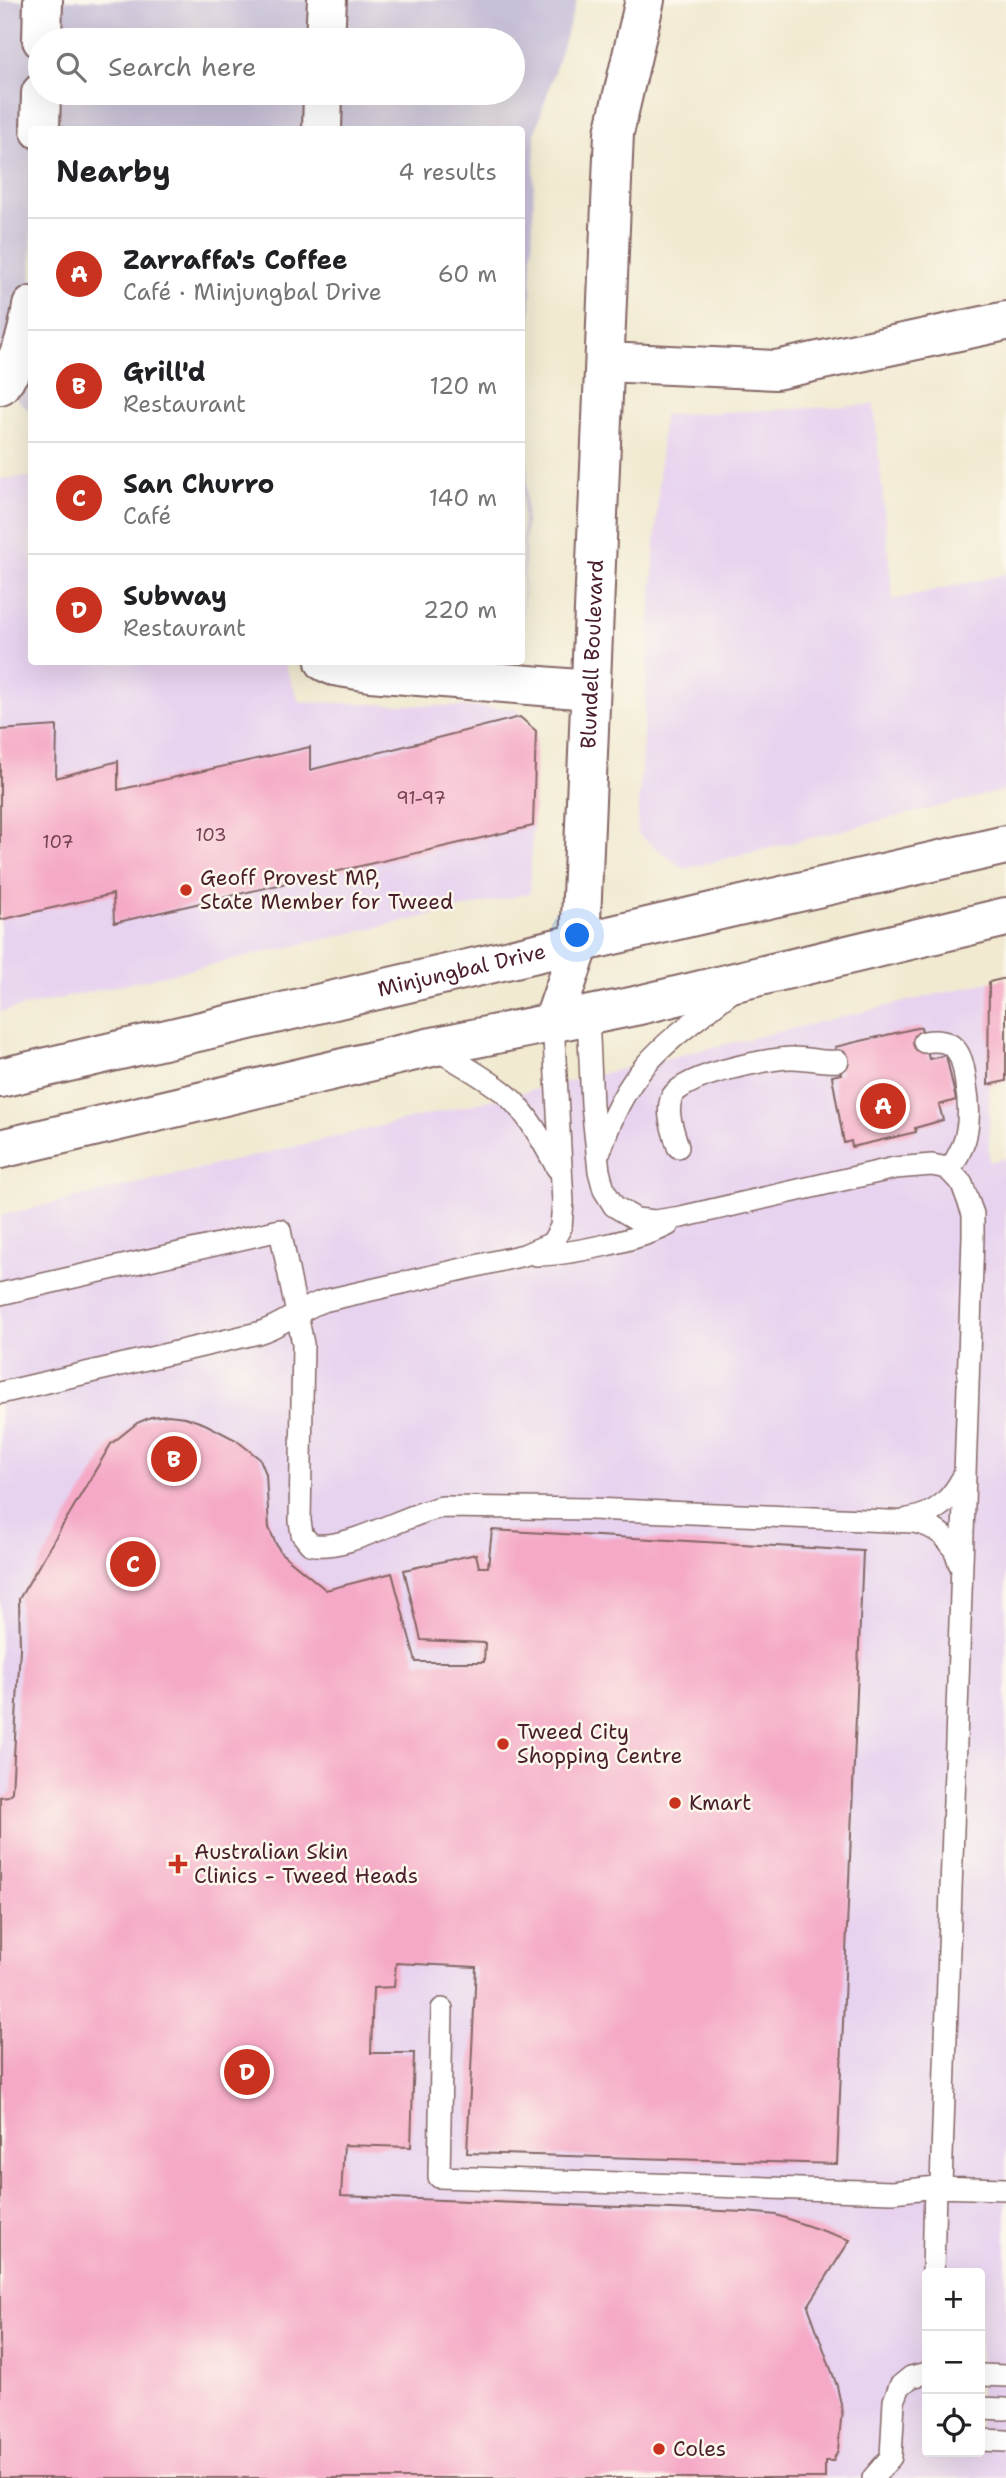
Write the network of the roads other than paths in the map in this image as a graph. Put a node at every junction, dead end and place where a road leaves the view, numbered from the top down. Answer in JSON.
{"nodes":[{"id":1,"x":43,"y":0,"type":"edge"},
{"id":2,"x":327,"y":0,"type":"edge"},
{"id":3,"x":645,"y":0,"type":"edge"},
{"id":4,"x":42,"y":28,"type":"edge"},
{"id":5,"x":326,"y":28,"type":"edge"},
{"id":6,"x":41,"y":105,"type":"edge"},
{"id":7,"x":323,"y":105,"type":"edge"},
{"id":8,"x":40,"y":126,"type":"edge"},
{"id":9,"x":322,"y":126,"type":"edge"},
{"id":10,"x":1006,"y":321,"type":"edge"},
{"id":11,"x":28,"y":329,"type":"edge"},
{"id":12,"x":605,"y":362,"type":"junction"},
{"id":13,"x":0,"y":385,"type":"edge"},
{"id":14,"x":332,"y":665,"type":"edge"},
{"id":15,"x":590,"y":690,"type":"junction"},
{"id":16,"x":1006,"y":845,"type":"edge"},
{"id":17,"x":1006,"y":917,"type":"edge"},
{"id":18,"x":580,"y":944,"type":"junction"},
{"id":19,"x":750,"y":978,"type":"junction"},
{"id":20,"x":570,"y":1018,"type":"junction"},
{"id":21,"x":924,"y":1042,"type":"dead end"},
{"id":22,"x":432,"y":1047,"type":"junction"},
{"id":23,"x":838,"y":1061,"type":"dead end"},
{"id":24,"x":0,"y":1079,"type":"edge"},
{"id":25,"x":678,"y":1147,"type":"dead end"},
{"id":26,"x":0,"y":1149,"type":"edge"},
{"id":27,"x":598,"y":1159,"type":"junction"},
{"id":28,"x":950,"y":1170,"type":"junction"},
{"id":29,"x":562,"y":1176,"type":"junction"},
{"id":30,"x":681,"y":1217,"type":"junction"},
{"id":31,"x":524,"y":1255,"type":"junction"},
{"id":32,"x":0,"y":1293,"type":"edge"},
{"id":33,"x":299,"y":1314,"type":"junction"},
{"id":34,"x":0,"y":1393,"type":"edge"},
{"id":35,"x":964,"y":1476,"type":"junction"},
{"id":36,"x":899,"y":1521,"type":"junction"},
{"id":37,"x":961,"y":1572,"type":"junction"},
{"id":38,"x":442,"y":2009,"type":"dead end"},
{"id":39,"x":938,"y":2187,"type":"junction"},
{"id":40,"x":1006,"y":2189,"type":"edge"},
{"id":41,"x":933,"y":2268,"type":"edge"},
{"id":42,"x":922,"y":2375,"type":"edge"},
{"id":43,"x":985,"y":2375,"type":"edge"},
{"id":44,"x":1006,"y":2376,"type":"edge"},
{"id":45,"x":985,"y":2408,"type":"edge"},
{"id":46,"x":1006,"y":2409,"type":"edge"},
{"id":47,"x":985,"y":2440,"type":"edge"},
{"id":48,"x":1006,"y":2441,"type":"edge"},
{"id":49,"x":873,"y":2478,"type":"edge"}],
"edges":[{"from":1,"to":4,"type":"main road"},
{"from":2,"to":5,"type":"main road"},
{"from":3,"to":12,"type":"main road","name":"Blundell Boulevard"},
{"from":6,"to":8,"type":"main road"},
{"from":7,"to":9,"type":"main road"},
{"from":10,"to":12,"type":"main road"},
{"from":11,"to":13,"type":"main road"},
{"from":12,"to":15,"type":"main road","name":"Blundell Boulevard"},
{"from":14,"to":15,"type":"main road"},
{"from":15,"to":18,"type":"main road","name":"Blundell Boulevard"},
{"from":16,"to":18,"type":"main road","name":"Minjungbal Drive"},
{"from":17,"to":19,"type":"main road"},
{"from":18,"to":20,"type":"main road","name":"Blundell Boulevard"},
{"from":18,"to":24,"type":"main road","name":"Minjungbal Drive"},
{"from":19,"to":20,"type":"main road"},
{"from":19,"to":27,"type":"lane"},
{"from":20,"to":22,"type":"main road"},
{"from":20,"to":27,"type":"lane"},
{"from":20,"to":29,"type":"lane"},
{"from":21,"to":28,"type":"lane"},
{"from":22,"to":26,"type":"main road"},
{"from":22,"to":29,"type":"lane"},
{"from":23,"to":25,"type":"lane"},
{"from":27,"to":30,"type":"lane"},
{"from":28,"to":30,"type":"lane"},
{"from":28,"to":35,"type":"lane"},
{"from":29,"to":31,"type":"lane"},
{"from":30,"to":31,"type":"lane"},
{"from":31,"to":33,"type":"lane"},
{"from":32,"to":33,"type":"lane"},
{"from":33,"to":34,"type":"lane"},
{"from":33,"to":36,"type":"lane"},
{"from":35,"to":36,"type":"lane"},
{"from":35,"to":37,"type":"lane"},
{"from":36,"to":37,"type":"lane"},
{"from":37,"to":39,"type":"lane"},
{"from":38,"to":39,"type":"lane"},
{"from":39,"to":40,"type":"lane"},
{"from":39,"to":41,"type":"lane"},
{"from":42,"to":49,"type":"lane"},
{"from":43,"to":44,"type":"lane"},
{"from":45,"to":46,"type":"lane"},
{"from":47,"to":48,"type":"lane"}]}
